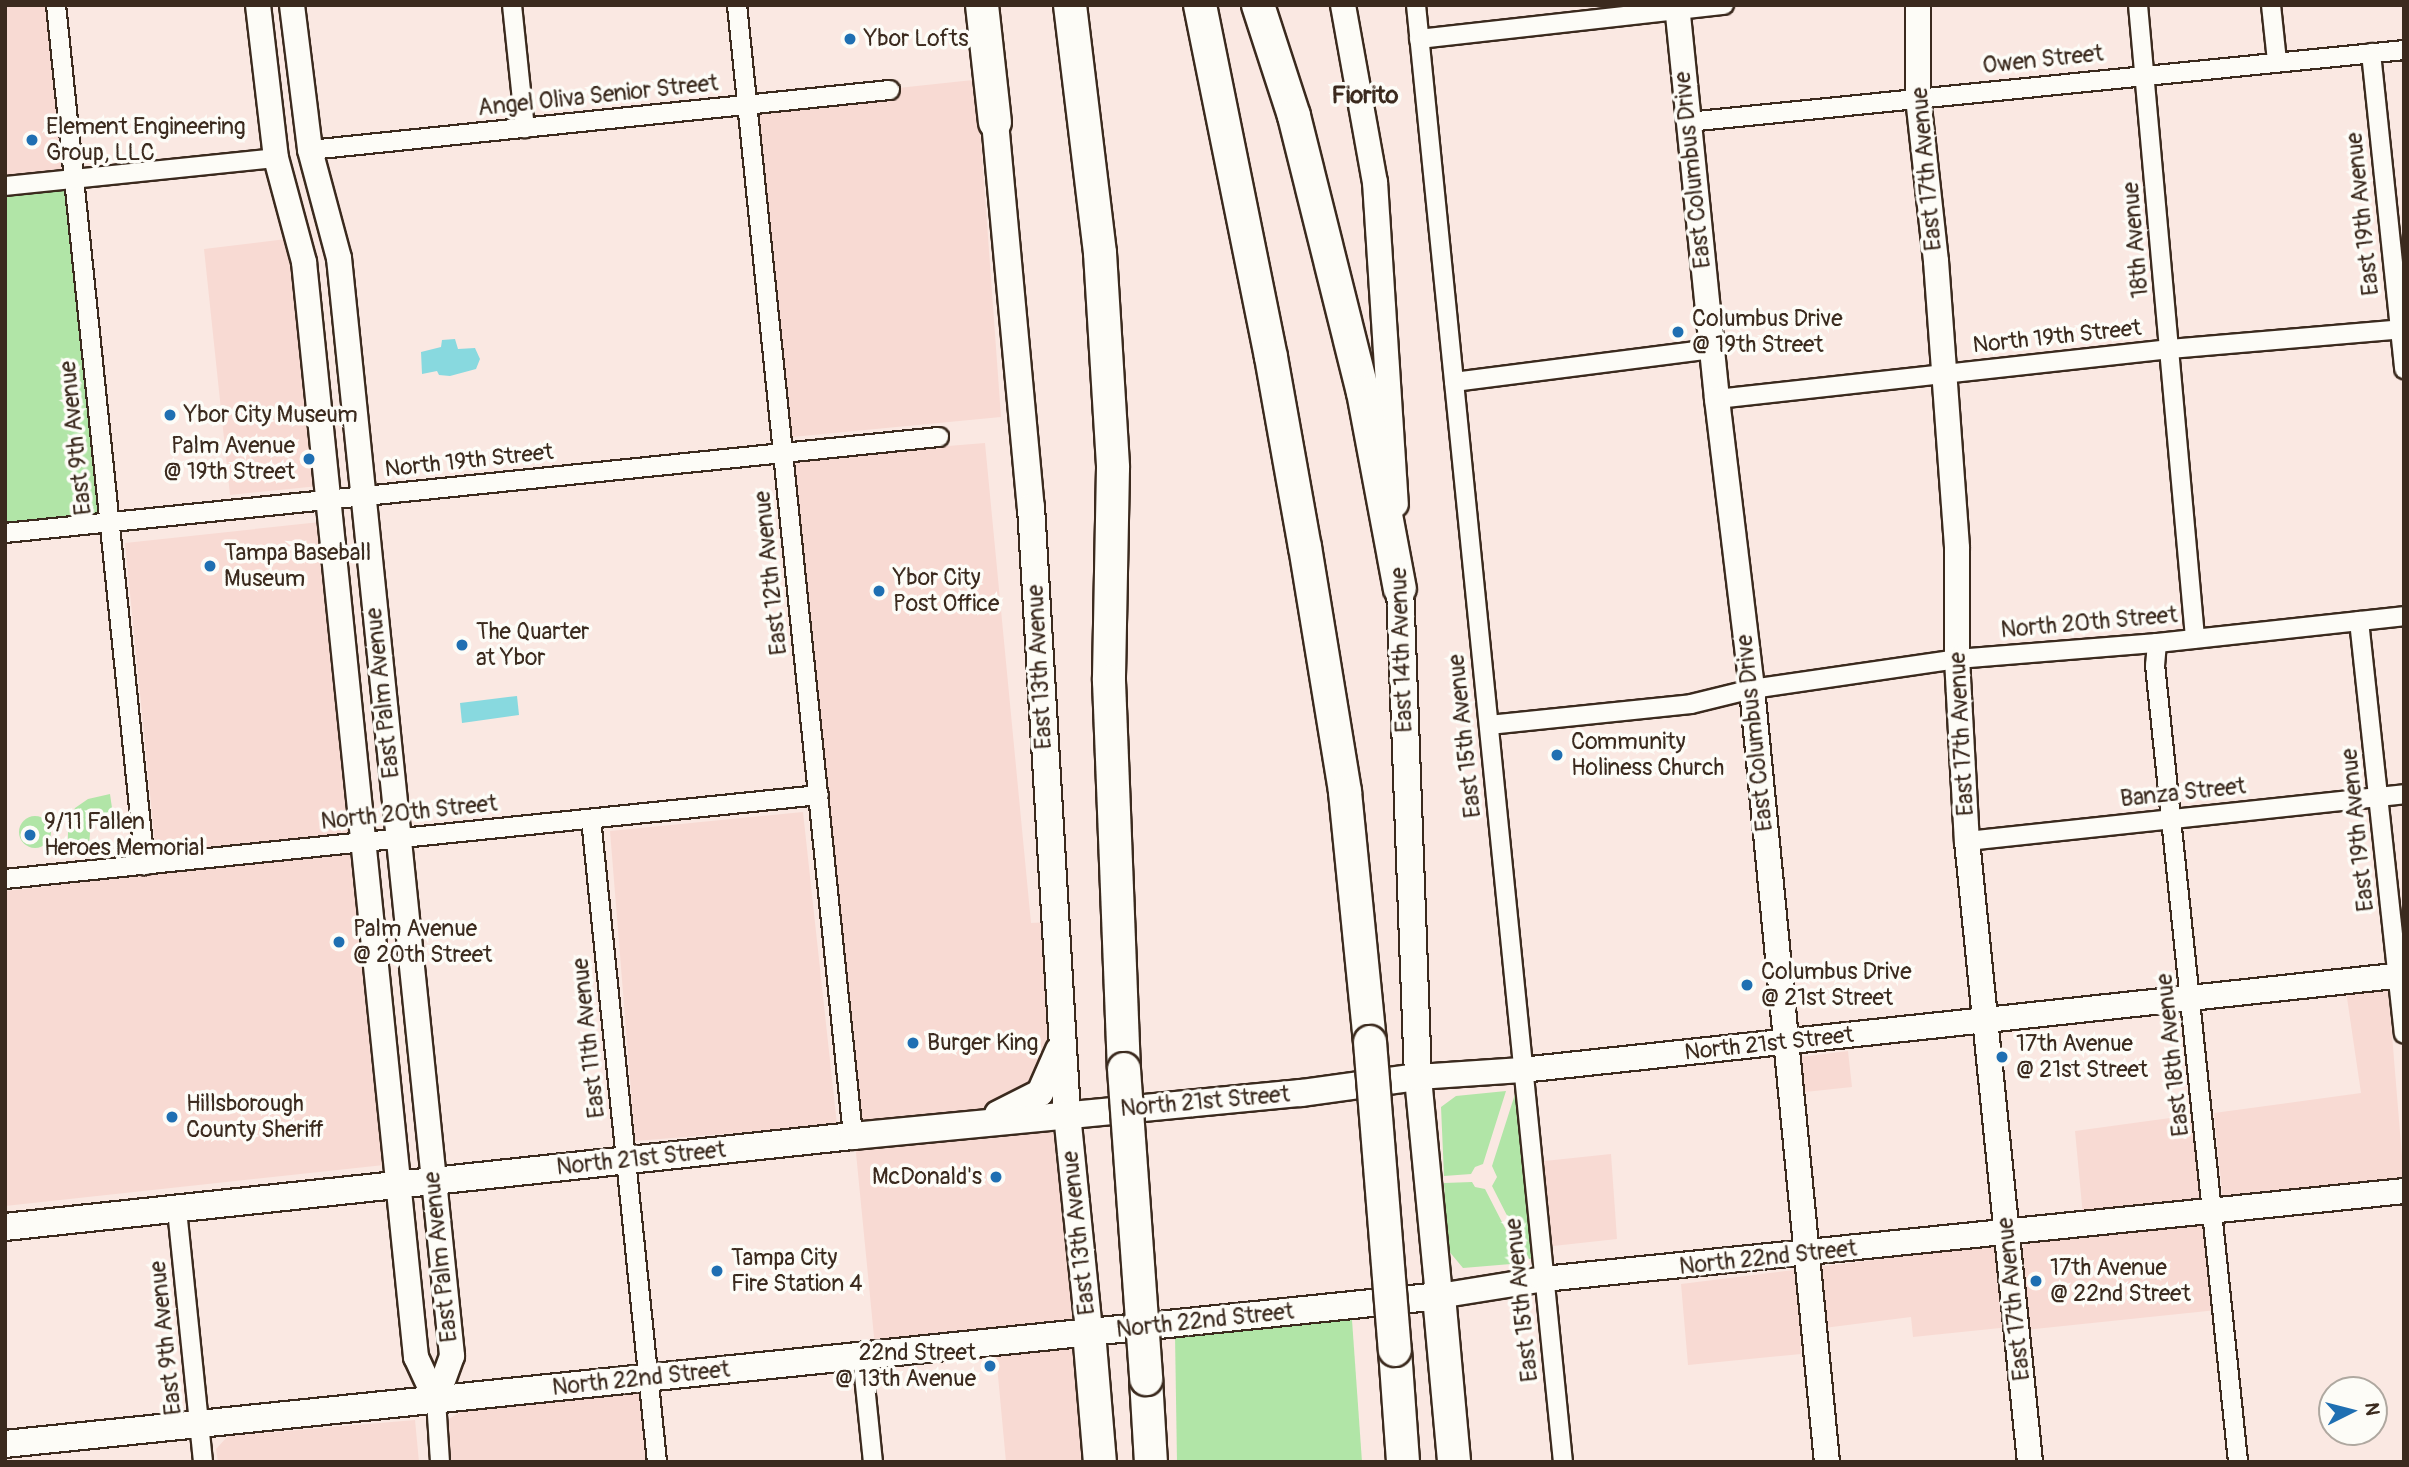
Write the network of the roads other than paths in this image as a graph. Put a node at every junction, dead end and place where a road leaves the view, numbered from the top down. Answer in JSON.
{"nodes":[{"id":1,"x":56,"y":5,"type":"edge"},
{"id":2,"x":258,"y":5,"type":"edge"},
{"id":3,"x":292,"y":5,"type":"edge"},
{"id":4,"x":512,"y":5,"type":"edge"},
{"id":5,"x":737,"y":5,"type":"edge"},
{"id":6,"x":966,"y":5,"type":"edge"},
{"id":7,"x":982,"y":5,"type":"edge"},
{"id":8,"x":1070,"y":5,"type":"edge"},
{"id":9,"x":1200,"y":5,"type":"edge"},
{"id":10,"x":1258,"y":5,"type":"edge"},
{"id":11,"x":1343,"y":5,"type":"edge"},
{"id":12,"x":1416,"y":5,"type":"edge"},
{"id":13,"x":1724,"y":5,"type":"edge"},
{"id":14,"x":1918,"y":5,"type":"edge"},
{"id":15,"x":2138,"y":5,"type":"edge"},
{"id":16,"x":2271,"y":5,"type":"edge"},
{"id":17,"x":1677,"y":8,"type":"edge"},
{"id":18,"x":1419,"y":39,"type":"junction"},
{"id":19,"x":2404,"y":50,"type":"edge"},
{"id":20,"x":2371,"y":53,"type":"junction"},
{"id":21,"x":2277,"y":61,"type":"junction"},
{"id":22,"x":2146,"y":74,"type":"junction"},
{"id":23,"x":890,"y":90,"type":"dead end"},
{"id":24,"x":1918,"y":98,"type":"junction"},
{"id":25,"x":747,"y":105,"type":"junction"},
{"id":26,"x":995,"y":122,"type":"junction"},
{"id":27,"x":1688,"y":122,"type":"junction"},
{"id":28,"x":525,"y":128,"type":"junction"},
{"id":29,"x":310,"y":150,"type":"junction"},
{"id":30,"x":276,"y":158,"type":"junction"},
{"id":31,"x":74,"y":178,"type":"junction"},
{"id":32,"x":5,"y":186,"type":"edge"},
{"id":33,"x":2402,"y":329,"type":"edge"},
{"id":34,"x":1712,"y":349,"type":"junction"},
{"id":35,"x":2170,"y":349,"type":"junction"},
{"id":36,"x":2404,"y":369,"type":"edge"},
{"id":37,"x":1944,"y":374,"type":"junction"},
{"id":38,"x":1454,"y":382,"type":"junction"},
{"id":39,"x":1717,"y":399,"type":"junction"},
{"id":40,"x":939,"y":437,"type":"dead end"},
{"id":41,"x":783,"y":453,"type":"junction"},
{"id":42,"x":363,"y":496,"type":"junction"},
{"id":43,"x":328,"y":500,"type":"junction"},
{"id":44,"x":110,"y":523,"type":"junction"},
{"id":45,"x":5,"y":533,"type":"edge"},
{"id":46,"x":1400,"y":589,"type":"junction"},
{"id":47,"x":2404,"y":616,"type":"edge"},
{"id":48,"x":2359,"y":621,"type":"junction"},
{"id":49,"x":2195,"y":638,"type":"junction"},
{"id":50,"x":2157,"y":643,"type":"junction"},
{"id":51,"x":1957,"y":659,"type":"junction"},
{"id":52,"x":1752,"y":689,"type":"junction"},
{"id":53,"x":1489,"y":725,"type":"junction"},
{"id":54,"x":2404,"y":794,"type":"edge"},
{"id":55,"x":819,"y":795,"type":"junction"},
{"id":56,"x":2379,"y":796,"type":"junction"},
{"id":57,"x":2174,"y":818,"type":"junction"},
{"id":58,"x":591,"y":819,"type":"junction"},
{"id":59,"x":398,"y":839,"type":"junction"},
{"id":60,"x":1967,"y":841,"type":"junction"},
{"id":61,"x":363,"y":842,"type":"junction"},
{"id":62,"x":145,"y":865,"type":"junction"},
{"id":63,"x":5,"y":879,"type":"edge"},
{"id":64,"x":2401,"y":975,"type":"edge"},
{"id":65,"x":2191,"y":998,"type":"junction"},
{"id":66,"x":1987,"y":1020,"type":"junction"},
{"id":67,"x":2404,"y":1034,"type":"edge"},
{"id":68,"x":1062,"y":1041,"type":"junction"},
{"id":69,"x":1785,"y":1042,"type":"junction"},
{"id":70,"x":1522,"y":1070,"type":"junction"},
{"id":71,"x":1418,"y":1077,"type":"junction"},
{"id":72,"x":1066,"y":1114,"type":"junction"},
{"id":73,"x":973,"y":1124,"type":"junction"},
{"id":74,"x":853,"y":1136,"type":"junction"},
{"id":75,"x":626,"y":1160,"type":"junction"},
{"id":76,"x":434,"y":1183,"type":"junction"},
{"id":77,"x":399,"y":1187,"type":"junction"},
{"id":78,"x":2404,"y":1191,"type":"edge"},
{"id":79,"x":177,"y":1210,"type":"junction"},
{"id":80,"x":2213,"y":1212,"type":"junction"},
{"id":81,"x":5,"y":1227,"type":"edge"},
{"id":82,"x":2008,"y":1233,"type":"junction"},
{"id":83,"x":1807,"y":1254,"type":"junction"},
{"id":84,"x":1544,"y":1279,"type":"junction"},
{"id":85,"x":1439,"y":1296,"type":"junction"},
{"id":86,"x":1089,"y":1332,"type":"junction"},
{"id":87,"x":862,"y":1356,"type":"junction"},
{"id":88,"x":649,"y":1378,"type":"junction"},
{"id":89,"x":436,"y":1400,"type":"junction"},
{"id":90,"x":199,"y":1424,"type":"junction"},
{"id":91,"x":5,"y":1444,"type":"edge"},
{"id":92,"x":1151,"y":1459,"type":"edge"},
{"id":93,"x":203,"y":1462,"type":"edge"},
{"id":94,"x":440,"y":1462,"type":"edge"},
{"id":95,"x":657,"y":1462,"type":"edge"},
{"id":96,"x":873,"y":1462,"type":"edge"},
{"id":97,"x":1100,"y":1462,"type":"edge"},
{"id":98,"x":1403,"y":1462,"type":"edge"},
{"id":99,"x":1454,"y":1462,"type":"edge"},
{"id":100,"x":1563,"y":1462,"type":"edge"},
{"id":101,"x":1827,"y":1462,"type":"edge"},
{"id":102,"x":2030,"y":1462,"type":"edge"},
{"id":103,"x":2238,"y":1462,"type":"edge"}],
"edges":[{"from":1,"to":31,"type":"street","name":"East 9th Avenue"},
{"from":2,"to":30,"type":"main road","name":"East Palm Avenue"},
{"from":3,"to":29,"type":"main road","name":"East Palm Avenue"},
{"from":4,"to":28,"type":"street"},
{"from":5,"to":25,"type":"street","name":"East 12th Avenue"},
{"from":6,"to":26,"type":"main road","name":"East 13th Avenue"},
{"from":7,"to":26,"type":"highway"},
{"from":8,"to":92,"type":"highway","bridge":true},
{"from":9,"to":98,"type":"highway","bridge":true},
{"from":10,"to":46,"type":"highway"},
{"from":11,"to":46,"type":"main road","name":"East 14th Avenue"},
{"from":12,"to":18,"type":"street","name":"East 15th Avenue"},
{"from":13,"to":17,"type":"street"},
{"from":14,"to":24,"type":"main road","name":"East 17th Avenue"},
{"from":15,"to":22,"type":"street","name":"18th Avenue"},
{"from":16,"to":21,"type":"street"},
{"from":17,"to":18,"type":"street"},
{"from":17,"to":27,"type":"main road","name":"East Columbus Drive"},
{"from":18,"to":38,"type":"street","name":"East 15th Avenue"},
{"from":19,"to":20,"type":"street","name":"Owen Street"},
{"from":20,"to":21,"type":"street","name":"Owen Street"},
{"from":20,"to":33,"type":"street","name":"East 19th Avenue"},
{"from":21,"to":22,"type":"street","name":"Owen Street"},
{"from":22,"to":24,"type":"street","name":"Owen Street"},
{"from":22,"to":35,"type":"street","name":"18th Avenue"},
{"from":23,"to":25,"type":"street","name":"Angel Oliva Senior Street"},
{"from":24,"to":27,"type":"street","name":"Owen Street"},
{"from":24,"to":37,"type":"main road","name":"East 17th Avenue"},
{"from":25,"to":28,"type":"street","name":"Angel Oliva Senior Street"},
{"from":25,"to":41,"type":"street","name":"East 12th Avenue"},
{"from":26,"to":68,"type":"main road","name":"East 13th Avenue"},
{"from":27,"to":34,"type":"main road","name":"East Columbus Drive"},
{"from":28,"to":29,"type":"street","name":"Angel Oliva Senior Street"},
{"from":29,"to":42,"type":"main road","name":"East Palm Avenue"},
{"from":30,"to":31,"type":"street"},
{"from":30,"to":43,"type":"main road","name":"East Palm Avenue"},
{"from":31,"to":32,"type":"street"},
{"from":31,"to":44,"type":"street","name":"East 9th Avenue"},
{"from":33,"to":35,"type":"street","name":"North 19th Street"},
{"from":33,"to":36,"type":"street","name":"East 19th Avenue"},
{"from":34,"to":38,"type":"street"},
{"from":34,"to":39,"type":"main road","name":"East Columbus Drive"},
{"from":35,"to":37,"type":"street","name":"North 19th Street"},
{"from":35,"to":49,"type":"street","name":"18th Avenue"},
{"from":37,"to":39,"type":"street","name":"North 19th Street"},
{"from":37,"to":51,"type":"main road","name":"East 17th Avenue"},
{"from":38,"to":53,"type":"street","name":"East 15th Avenue"},
{"from":39,"to":52,"type":"main road","name":"East Columbus Drive"},
{"from":40,"to":41,"type":"street","name":"North 19th Street"},
{"from":41,"to":42,"type":"street","name":"North 19th Street"},
{"from":41,"to":55,"type":"street","name":"East 12th Avenue"},
{"from":42,"to":43,"type":"street","name":"North 19th Street"},
{"from":42,"to":59,"type":"main road","name":"East Palm Avenue"},
{"from":43,"to":44,"type":"street","name":"North 19th Street"},
{"from":43,"to":61,"type":"main road","name":"East Palm Avenue"},
{"from":44,"to":45,"type":"street","name":"North 19th Street"},
{"from":44,"to":62,"type":"street","name":"East 9th Avenue"},
{"from":46,"to":71,"type":"main road","name":"East 14th Avenue"},
{"from":47,"to":48,"type":"street","name":"North 20th Street"},
{"from":48,"to":49,"type":"street","name":"North 20th Street"},
{"from":48,"to":56,"type":"street","name":"East 19th Avenue"},
{"from":49,"to":50,"type":"street","name":"North 20th Street"},
{"from":50,"to":51,"type":"street","name":"North 20th Street"},
{"from":50,"to":57,"type":"street","name":"East 18th Avenue"},
{"from":51,"to":52,"type":"street","name":"North 20th Street"},
{"from":51,"to":60,"type":"main road","name":"East 17th Avenue"},
{"from":52,"to":53,"type":"street","name":"North 20th Street"},
{"from":52,"to":69,"type":"main road","name":"East Columbus Drive"},
{"from":53,"to":70,"type":"street","name":"East 15th Avenue"},
{"from":54,"to":56,"type":"street","name":"Banza Street"},
{"from":55,"to":58,"type":"street","name":"North 20th Street"},
{"from":55,"to":74,"type":"street","name":"East 12th Avenue"},
{"from":56,"to":57,"type":"street","name":"Banza Street"},
{"from":56,"to":64,"type":"street","name":"East 19th Avenue"},
{"from":57,"to":60,"type":"street","name":"Banza Street"},
{"from":57,"to":65,"type":"street","name":"East 18th Avenue"},
{"from":58,"to":59,"type":"street","name":"North 20th Street"},
{"from":58,"to":75,"type":"street","name":"East 11th Avenue"},
{"from":59,"to":61,"type":"street","name":"North 20th Street"},
{"from":59,"to":76,"type":"main road","name":"East Palm Avenue"},
{"from":60,"to":66,"type":"main road","name":"East 17th Avenue"},
{"from":61,"to":62,"type":"street","name":"North 20th Street"},
{"from":61,"to":77,"type":"main road","name":"East Palm Avenue"},
{"from":62,"to":63,"type":"street","name":"North 20th Street"},
{"from":64,"to":65,"type":"main road","name":"North 21st Street"},
{"from":64,"to":67,"type":"street","name":"East 19th Avenue"},
{"from":65,"to":66,"type":"main road","name":"North 21st Street"},
{"from":65,"to":80,"type":"street","name":"East 18th Avenue"},
{"from":66,"to":69,"type":"main road","name":"North 21st Street"},
{"from":66,"to":82,"type":"main road","name":"East 17th Avenue"},
{"from":68,"to":72,"type":"main road","name":"East 13th Avenue"},
{"from":68,"to":73,"type":"main road"},
{"from":69,"to":70,"type":"main road","name":"North 21st Street"},
{"from":69,"to":83,"type":"main road","name":"East Columbus Drive"},
{"from":70,"to":71,"type":"main road","name":"North 21st Street"},
{"from":70,"to":84,"type":"street","name":"East 15th Avenue"},
{"from":71,"to":72,"type":"main road","name":"North 21st Street"},
{"from":71,"to":85,"type":"main road","name":"East 14th Avenue"},
{"from":72,"to":73,"type":"main road","name":"North 21st Street"},
{"from":72,"to":86,"type":"main road","name":"East 13th Avenue"},
{"from":73,"to":74,"type":"main road","name":"North 21st Street"},
{"from":74,"to":75,"type":"main road","name":"North 21st Street"},
{"from":75,"to":76,"type":"main road","name":"North 21st Street"},
{"from":75,"to":88,"type":"street","name":"East 11th Avenue"},
{"from":76,"to":77,"type":"main road","name":"North 21st Street"},
{"from":76,"to":89,"type":"main road","name":"East Palm Avenue"},
{"from":77,"to":79,"type":"main road","name":"North 21st Street"},
{"from":77,"to":89,"type":"main road","name":"East Palm Avenue"},
{"from":78,"to":80,"type":"main road","name":"North 22nd Street"},
{"from":79,"to":81,"type":"main road","name":"North 21st Street"},
{"from":79,"to":90,"type":"street","name":"East 9th Avenue"},
{"from":80,"to":82,"type":"main road","name":"North 22nd Street"},
{"from":80,"to":103,"type":"street","name":"East 18th Avenue"},
{"from":82,"to":83,"type":"main road","name":"North 22nd Street"},
{"from":82,"to":102,"type":"main road","name":"East 17th Avenue"},
{"from":83,"to":84,"type":"main road","name":"North 22nd Street"},
{"from":83,"to":101,"type":"main road","name":"East Columbus Drive"},
{"from":84,"to":85,"type":"main road","name":"North 22nd Street"},
{"from":84,"to":100,"type":"street","name":"East 15th Avenue"},
{"from":85,"to":86,"type":"main road","name":"North 22nd Street"},
{"from":85,"to":99,"type":"highway"},
{"from":86,"to":87,"type":"main road","name":"North 22nd Street"},
{"from":86,"to":97,"type":"highway"},
{"from":87,"to":88,"type":"main road","name":"North 22nd Street"},
{"from":87,"to":96,"type":"street"},
{"from":88,"to":89,"type":"main road","name":"North 22nd Street"},
{"from":88,"to":95,"type":"street","name":"East 11th Avenue"},
{"from":89,"to":90,"type":"main road","name":"North 22nd Street"},
{"from":89,"to":94,"type":"street"},
{"from":90,"to":91,"type":"main road","name":"North 22nd Street"},
{"from":90,"to":93,"type":"street","name":"East 9th Avenue"}]}
